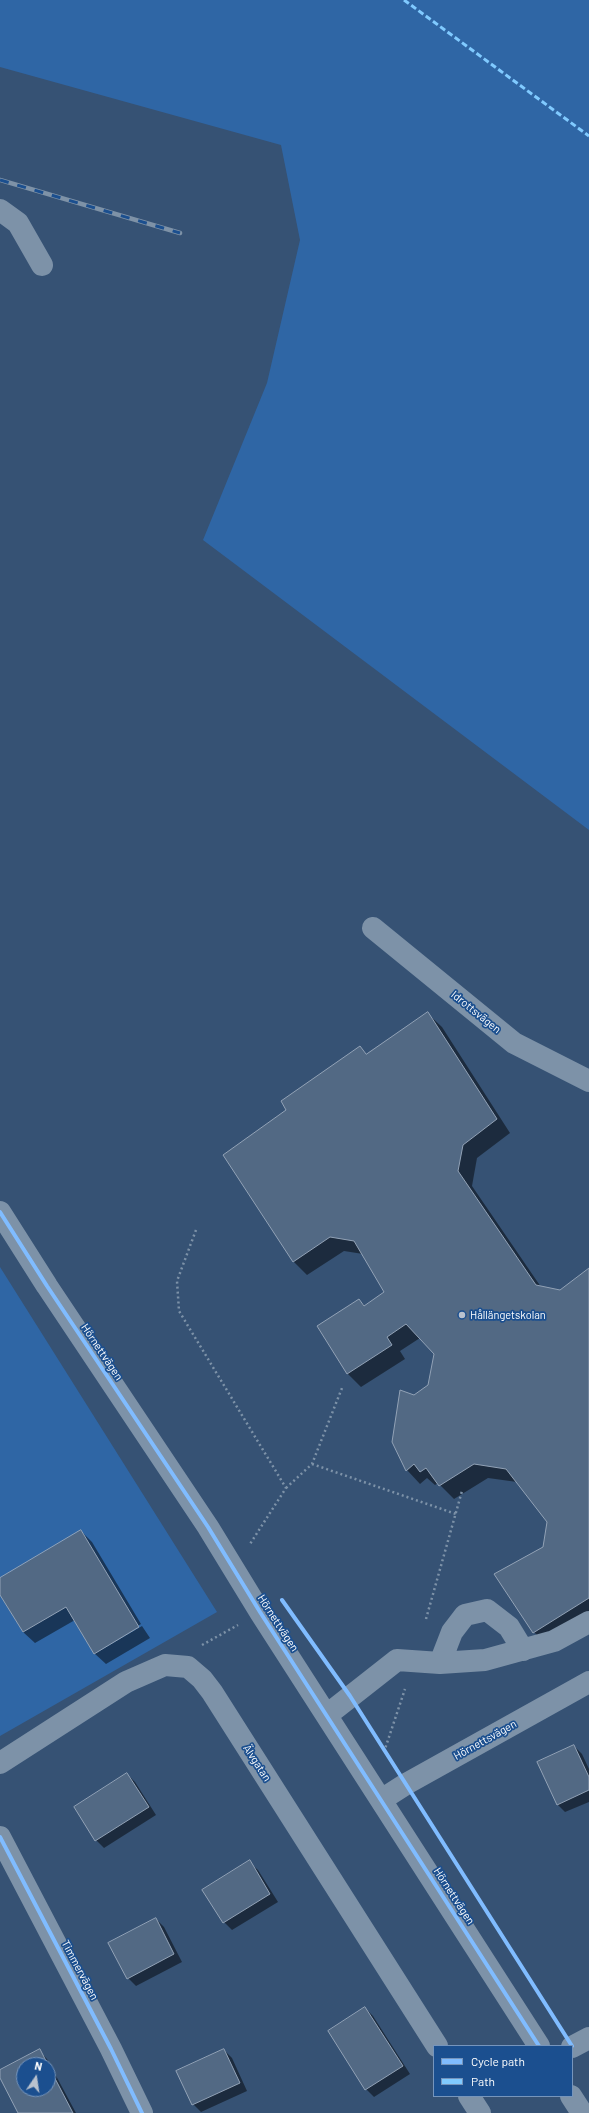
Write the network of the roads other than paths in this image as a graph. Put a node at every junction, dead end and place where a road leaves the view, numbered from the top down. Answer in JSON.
{"nodes":[{"id":1,"x":0,"y":210,"type":"edge"},
{"id":2,"x":42,"y":265,"type":"dead end"},
{"id":3,"x":373,"y":928,"type":"dead end"},
{"id":4,"x":589,"y":1081,"type":"edge"},
{"id":5,"x":0,"y":1212,"type":"edge"},
{"id":6,"x":589,"y":1622,"type":"edge"},
{"id":7,"x":522,"y":1650,"type":"junction"},
{"id":8,"x":440,"y":1663,"type":"junction"},
{"id":9,"x":589,"y":1682,"type":"edge"},
{"id":10,"x":326,"y":1715,"type":"junction"},
{"id":11,"x":0,"y":1763,"type":"edge"},
{"id":12,"x":381,"y":1800,"type":"junction"},
{"id":13,"x":0,"y":1837,"type":"edge"},
{"id":14,"x":589,"y":2038,"type":"edge"},
{"id":15,"x":437,"y":2045,"type":"edge"},
{"id":16,"x":539,"y":2045,"type":"edge"},
{"id":17,"x":573,"y":2046,"type":"edge"},
{"id":18,"x":470,"y":2097,"type":"edge"},
{"id":19,"x":572,"y":2097,"type":"edge"},
{"id":20,"x":142,"y":2113,"type":"edge"},
{"id":21,"x":480,"y":2113,"type":"edge"},
{"id":22,"x":582,"y":2113,"type":"edge"}],
"edges":[{"from":1,"to":2,"type":"street"},
{"from":3,"to":4,"type":"street","name":"Idrottsvägen"},
{"from":5,"to":10,"type":"street","name":"Hörnettvägen"},
{"from":6,"to":7,"type":"street"},
{"from":7,"to":8,"type":"street"},
{"from":7,"to":8,"type":"street"},
{"from":8,"to":10,"type":"street"},
{"from":9,"to":12,"type":"street","name":"Hörnettsvägen"},
{"from":10,"to":12,"type":"street","name":"Hörnettvägen"},
{"from":11,"to":15,"type":"street","name":"Älvgatan"},
{"from":12,"to":16,"type":"street","name":"Hörnettvägen"},
{"from":13,"to":20,"type":"street","name":"Timmervägen"},
{"from":14,"to":17,"type":"street"},
{"from":18,"to":21,"type":"street"},
{"from":19,"to":22,"type":"street"}]}
